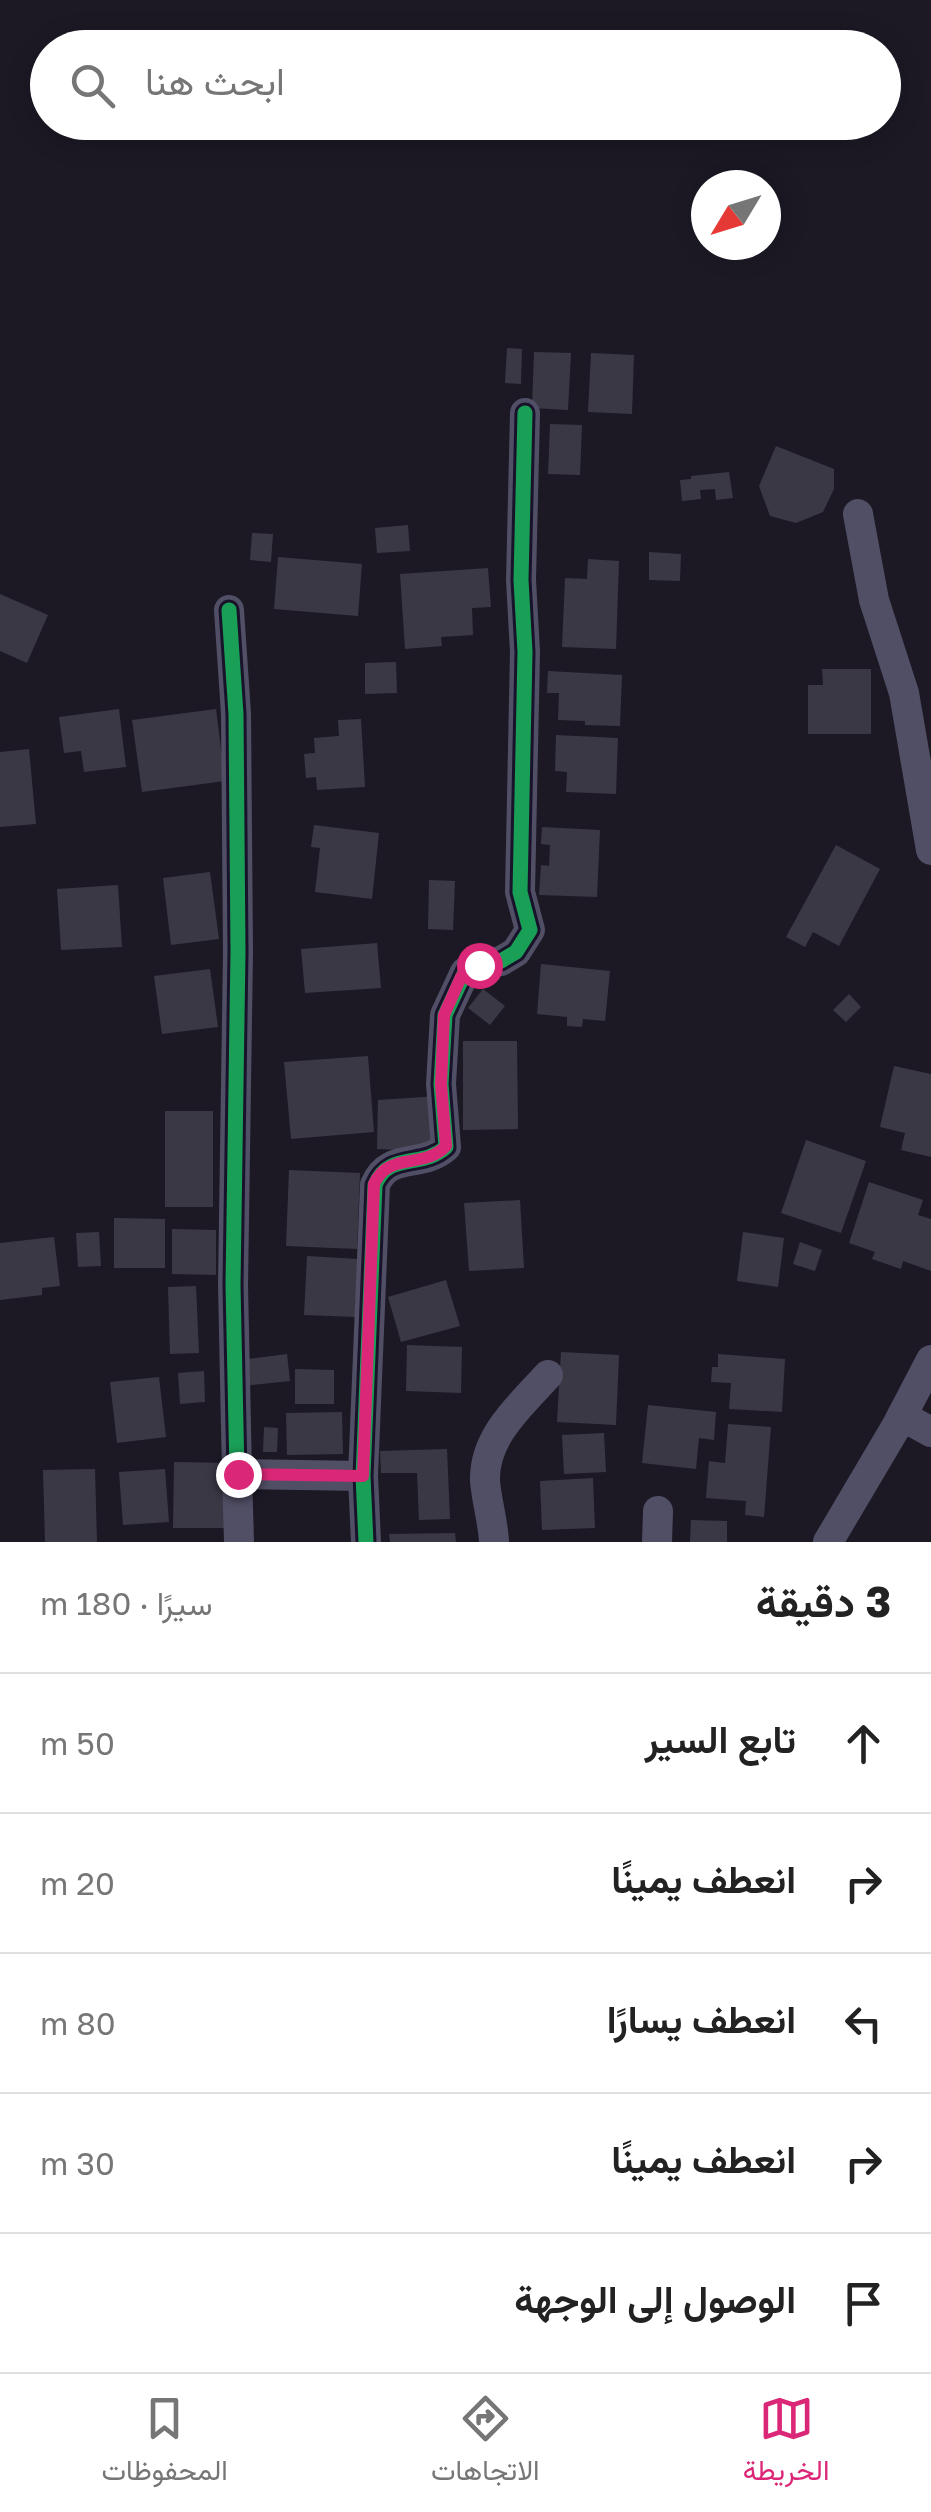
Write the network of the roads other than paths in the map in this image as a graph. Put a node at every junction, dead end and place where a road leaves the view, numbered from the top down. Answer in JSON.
{"nodes":[{"id":1,"x":526,"y":412,"type":"dead end"},
{"id":2,"x":858,"y":514,"type":"dead end"},
{"id":3,"x":229,"y":610,"type":"dead end"},
{"id":4,"x":931,"y":850,"type":"edge"},
{"id":5,"x":931,"y":1360,"type":"edge"},
{"id":6,"x":548,"y":1375,"type":"dead end"},
{"id":7,"x":902,"y":1416,"type":"junction"},
{"id":8,"x":931,"y":1432,"type":"edge"},
{"id":9,"x":238,"y":1474,"type":"junction"},
{"id":10,"x":363,"y":1476,"type":"junction"},
{"id":11,"x":658,"y":1511,"type":"dead end"},
{"id":12,"x":239,"y":1542,"type":"edge"},
{"id":13,"x":366,"y":1542,"type":"edge"},
{"id":14,"x":494,"y":1542,"type":"edge"},
{"id":15,"x":656,"y":1542,"type":"edge"},
{"id":16,"x":828,"y":1542,"type":"edge"}],
"edges":[{"from":1,"to":10,"type":"street"},
{"from":2,"to":4,"type":"street"},
{"from":3,"to":9,"type":"street"},
{"from":5,"to":7,"type":"street"},
{"from":6,"to":14,"type":"street"},
{"from":7,"to":8,"type":"street"},
{"from":7,"to":16,"type":"street"},
{"from":9,"to":10,"type":"street"},
{"from":9,"to":12,"type":"street"},
{"from":10,"to":13,"type":"street"},
{"from":11,"to":15,"type":"street"}]}
